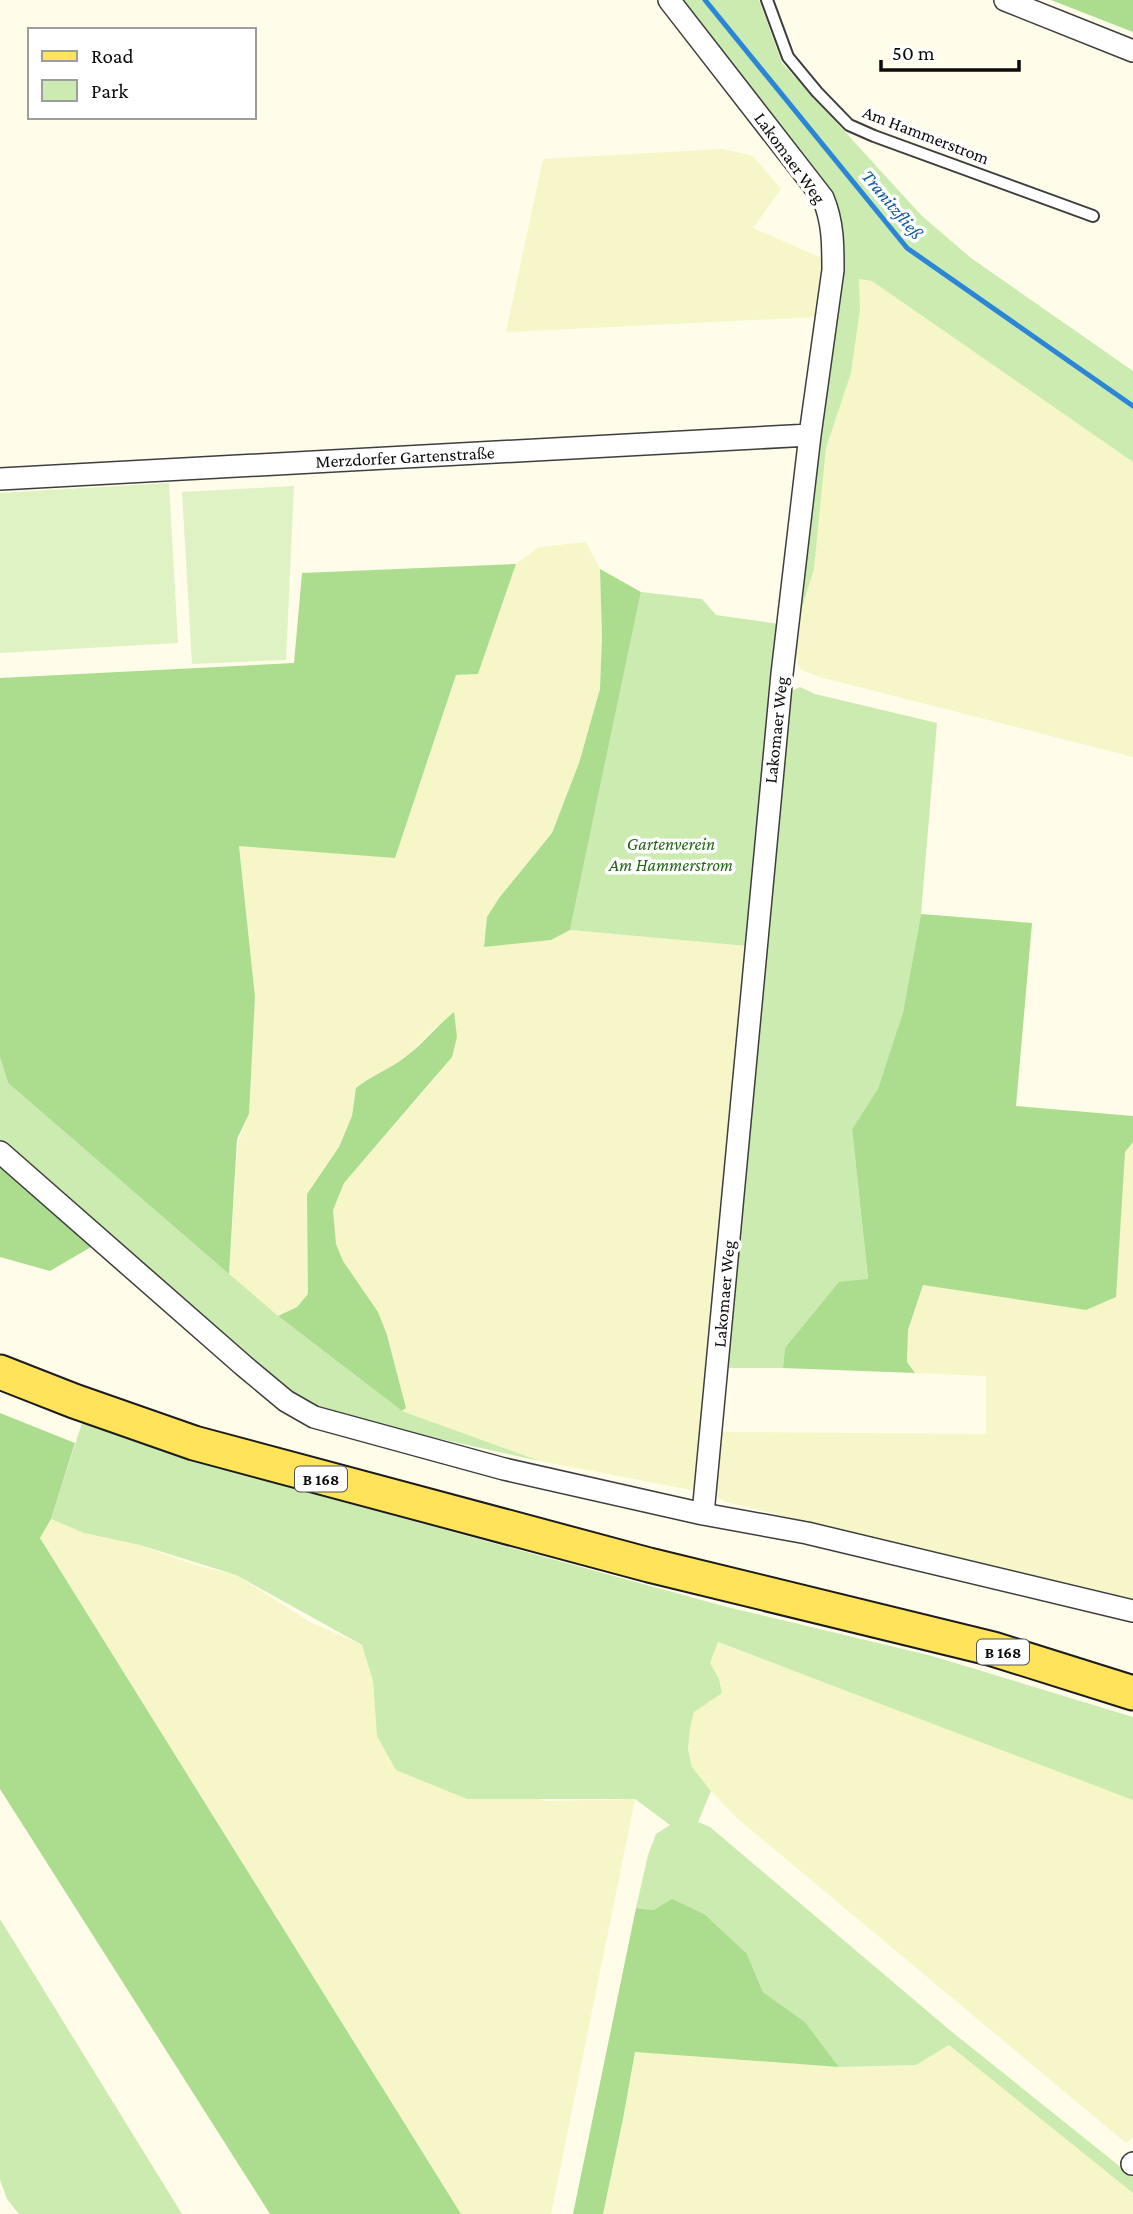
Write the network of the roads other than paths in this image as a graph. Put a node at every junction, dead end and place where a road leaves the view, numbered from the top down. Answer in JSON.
{"nodes":[{"id":1,"x":669,"y":0,"type":"edge"},
{"id":2,"x":767,"y":0,"type":"edge"},
{"id":3,"x":1005,"y":0,"type":"edge"},
{"id":4,"x":1133,"y":51,"type":"edge"},
{"id":5,"x":1093,"y":216,"type":"dead end"},
{"id":6,"x":810,"y":435,"type":"junction"},
{"id":7,"x":0,"y":479,"type":"edge"},
{"id":8,"x":0,"y":1152,"type":"edge"},
{"id":9,"x":0,"y":1372,"type":"edge"},
{"id":10,"x":703,"y":1514,"type":"junction"},
{"id":11,"x":1133,"y":1611,"type":"edge"},
{"id":12,"x":1133,"y":1693,"type":"edge"}],
"edges":[{"from":1,"to":6,"type":"street","name":"Lakomaer Weg"},
{"from":2,"to":5,"type":"lane","name":"Am Hammerstrom"},
{"from":3,"to":4,"type":"street"},
{"from":6,"to":7,"type":"street","name":"Merzdorfer Gartenstraße"},
{"from":6,"to":10,"type":"street","name":"Lakomaer Weg"},
{"from":8,"to":10,"type":"street"},
{"from":9,"to":12,"type":"main road","number":"B 168"},
{"from":10,"to":11,"type":"street"}]}
